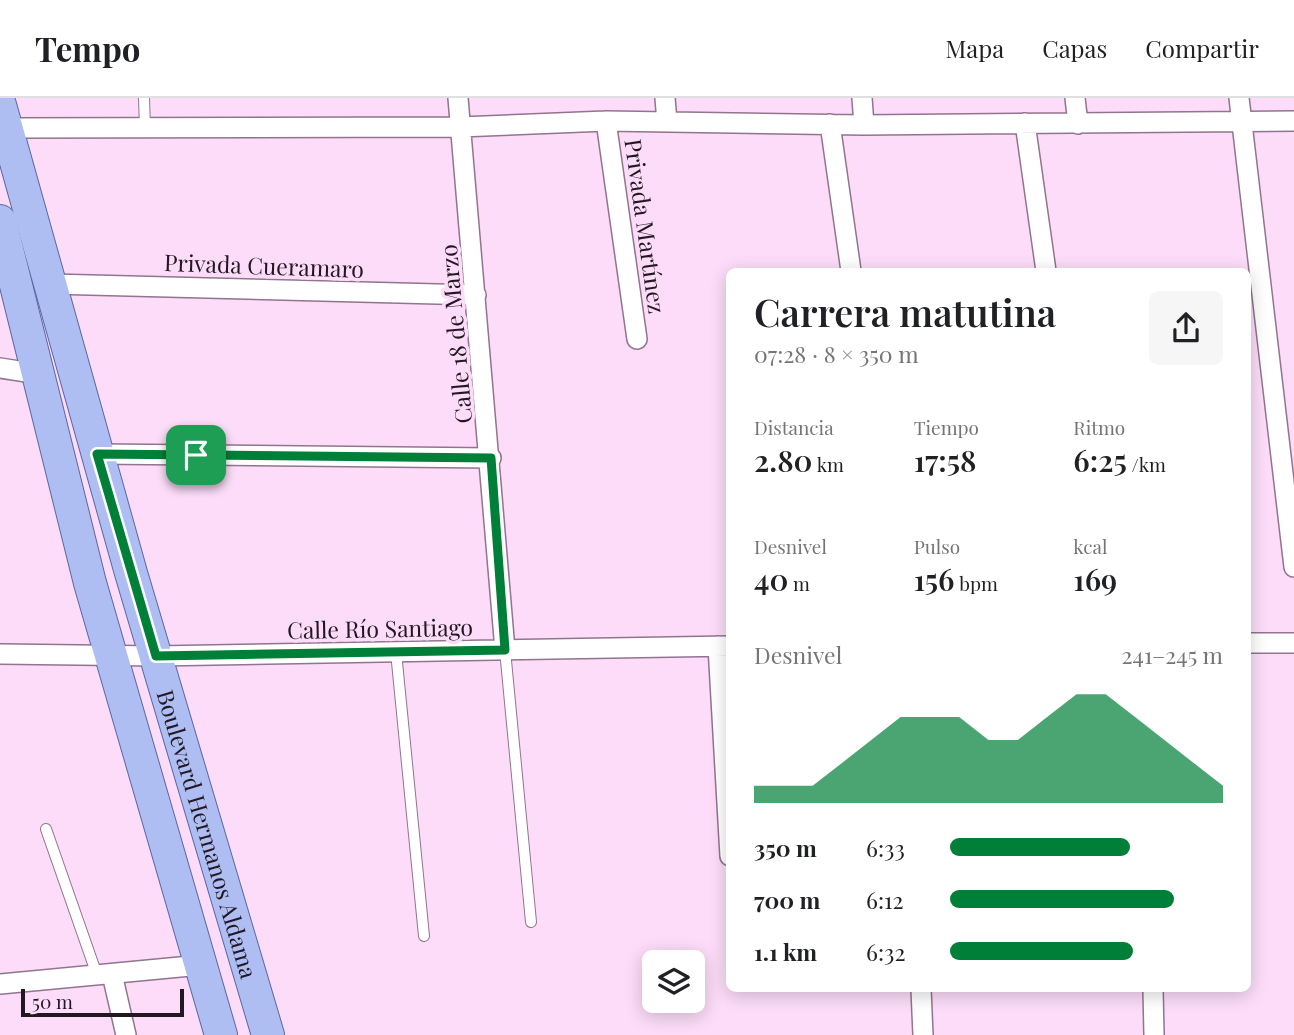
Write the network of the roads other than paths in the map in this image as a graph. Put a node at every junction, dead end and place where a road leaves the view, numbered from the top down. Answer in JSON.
{"nodes":[{"id":1,"x":13,"y":98,"type":"edge"},
{"id":2,"x":144,"y":98,"type":"edge"},
{"id":3,"x":458,"y":98,"type":"edge"},
{"id":4,"x":665,"y":98,"type":"edge"},
{"id":5,"x":862,"y":98,"type":"edge"},
{"id":6,"x":1075,"y":98,"type":"edge"},
{"id":7,"x":1240,"y":98,"type":"edge"},
{"id":8,"x":3,"y":117,"type":"edge"},
{"id":9,"x":606,"y":121,"type":"junction"},
{"id":10,"x":1294,"y":121,"type":"edge"},
{"id":11,"x":667,"y":122,"type":"junction"},
{"id":12,"x":1242,"y":122,"type":"junction"},
{"id":13,"x":1026,"y":123,"type":"junction"},
{"id":14,"x":830,"y":124,"type":"junction"},
{"id":15,"x":1078,"y":124,"type":"junction"},
{"id":16,"x":864,"y":125,"type":"junction"},
{"id":17,"x":460,"y":127,"type":"junction"},
{"id":18,"x":145,"y":128,"type":"junction"},
{"id":19,"x":0,"y":221,"type":"edge"},
{"id":20,"x":851,"y":268,"type":"edge"},
{"id":21,"x":1046,"y":268,"type":"edge"},
{"id":22,"x":51,"y":284,"type":"junction"},
{"id":23,"x":476,"y":295,"type":"junction"},
{"id":24,"x":637,"y":339,"type":"dead end"},
{"id":25,"x":0,"y":368,"type":"edge"},
{"id":26,"x":39,"y":374,"type":"junction"},
{"id":27,"x":97,"y":454,"type":"junction"},
{"id":28,"x":491,"y":458,"type":"junction"},
{"id":29,"x":1294,"y":567,"type":"edge"},
{"id":30,"x":1251,"y":643,"type":"edge"},
{"id":31,"x":1294,"y":643,"type":"edge"},
{"id":32,"x":724,"y":646,"type":"edge"},
{"id":33,"x":505,"y":650,"type":"junction"},
{"id":34,"x":396,"y":652,"type":"junction"},
{"id":35,"x":0,"y":654,"type":"edge"},
{"id":36,"x":111,"y":654,"type":"junction"},
{"id":37,"x":156,"y":656,"type":"junction"},
{"id":38,"x":726,"y":716,"type":"edge"},
{"id":39,"x":46,"y":829,"type":"dead end"},
{"id":40,"x":531,"y":922,"type":"dead end"},
{"id":41,"x":424,"y":936,"type":"dead end"},
{"id":42,"x":201,"y":965,"type":"junction"},
{"id":43,"x":105,"y":975,"type":"junction"},
{"id":44,"x":0,"y":984,"type":"edge"},
{"id":45,"x":921,"y":992,"type":"edge"},
{"id":46,"x":1153,"y":992,"type":"edge"},
{"id":47,"x":125,"y":1035,"type":"edge"},
{"id":48,"x":221,"y":1035,"type":"edge"},
{"id":49,"x":268,"y":1035,"type":"edge"},
{"id":50,"x":923,"y":1035,"type":"edge"},
{"id":51,"x":1154,"y":1035,"type":"edge"}],
"edges":[{"from":1,"to":8,"type":"street"},
{"from":2,"to":18,"type":"lane"},
{"from":3,"to":17,"type":"street","name":"Calle 18 de Marzo"},
{"from":4,"to":11,"type":"street"},
{"from":5,"to":16,"type":"street"},
{"from":6,"to":15,"type":"street"},
{"from":7,"to":12,"type":"street"},
{"from":8,"to":18,"type":"street"},
{"from":8,"to":22,"type":"main road","name":"Boulevard Hermanos Aldama"},
{"from":9,"to":11,"type":"street"},
{"from":9,"to":17,"type":"street"},
{"from":9,"to":24,"type":"street","name":"Privada Martínez"},
{"from":10,"to":12,"type":"street"},
{"from":11,"to":14,"type":"street"},
{"from":12,"to":15,"type":"street"},
{"from":12,"to":29,"type":"street"},
{"from":13,"to":15,"type":"street"},
{"from":13,"to":16,"type":"street"},
{"from":13,"to":21,"type":"street"},
{"from":14,"to":16,"type":"street"},
{"from":14,"to":20,"type":"street"},
{"from":17,"to":18,"type":"street"},
{"from":17,"to":23,"type":"street","name":"Calle 18 de Marzo"},
{"from":19,"to":26,"type":"main road","name":"Boulevard Hermanos Aldama"},
{"from":22,"to":23,"type":"street","name":"Privada Cueramaro"},
{"from":22,"to":27,"type":"main road","name":"Boulevard Hermanos Aldama"},
{"from":23,"to":28,"type":"street","name":"Calle 18 de Marzo"},
{"from":25,"to":26,"type":"street"},
{"from":26,"to":36,"type":"main road","name":"Boulevard Hermanos Aldama"},
{"from":27,"to":28,"type":"street"},
{"from":27,"to":37,"type":"main road","name":"Boulevard Hermanos Aldama"},
{"from":28,"to":33,"type":"street","name":"Calle 18 de Marzo"},
{"from":30,"to":31,"type":"street"},
{"from":32,"to":33,"type":"street","name":"Calle Río Santiago"},
{"from":32,"to":38,"type":"street"},
{"from":33,"to":34,"type":"street","name":"Calle Río Santiago"},
{"from":33,"to":40,"type":"lane"},
{"from":34,"to":37,"type":"street","name":"Calle Río Santiago"},
{"from":34,"to":41,"type":"lane"},
{"from":35,"to":36,"type":"street","name":"Calle Río Santiago"},
{"from":36,"to":37,"type":"street","name":"Calle Río Santiago"},
{"from":36,"to":42,"type":"main road","name":"Boulevard Hermanos Aldama"},
{"from":37,"to":49,"type":"main road","name":"Boulevard Hermanos Aldama"},
{"from":39,"to":43,"type":"lane"},
{"from":42,"to":43,"type":"street"},
{"from":42,"to":48,"type":"main road","name":"Boulevard Hermanos Aldama"},
{"from":43,"to":44,"type":"street"},
{"from":43,"to":47,"type":"street"},
{"from":45,"to":50,"type":"street"},
{"from":46,"to":51,"type":"street"}]}
